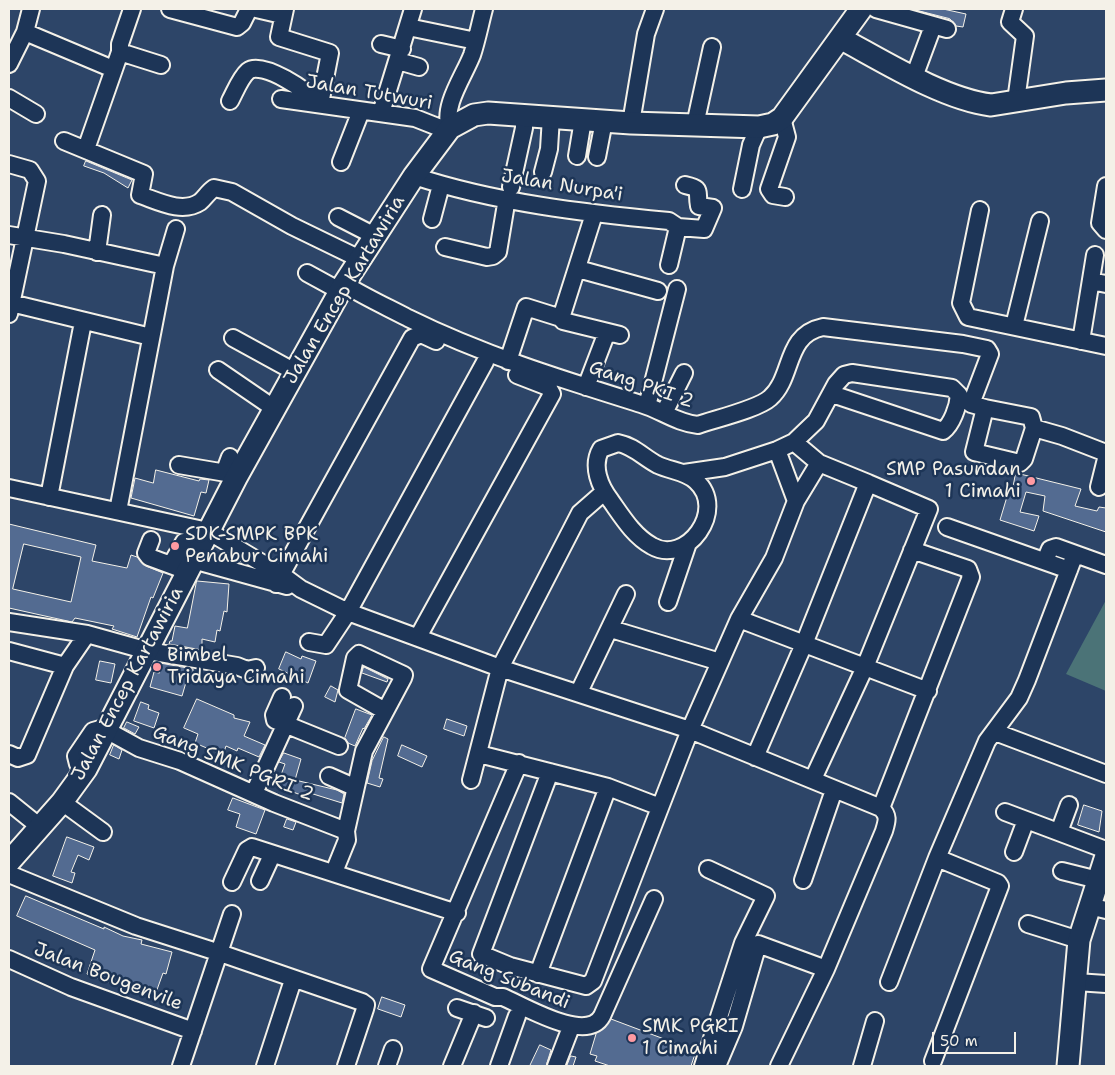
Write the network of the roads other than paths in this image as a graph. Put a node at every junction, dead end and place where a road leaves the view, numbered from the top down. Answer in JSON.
{"nodes":[{"id":1,"x":31,"y":9,"type":"edge"},
{"id":2,"x":132,"y":9,"type":"edge"},
{"id":3,"x":170,"y":9,"type":"edge"},
{"id":4,"x":249,"y":9,"type":"edge"},
{"id":5,"x":256,"y":9,"type":"edge"},
{"id":6,"x":413,"y":9,"type":"edge"},
{"id":7,"x":484,"y":9,"type":"edge"},
{"id":8,"x":655,"y":9,"type":"edge"},
{"id":9,"x":1014,"y":9,"type":"edge"},
{"id":10,"x":860,"y":10,"type":"edge"},
{"id":11,"x":283,"y":12,"type":"edge"},
{"id":12,"x":408,"y":27,"type":"junction"},
{"id":13,"x":25,"y":32,"type":"junction"},
{"id":14,"x":840,"y":38,"type":"junction"},
{"id":15,"x":476,"y":41,"type":"junction"},
{"id":16,"x":381,"y":44,"type":"dead end"},
{"id":17,"x":712,"y":47,"type":"dead end"},
{"id":18,"x":120,"y":52,"type":"junction"},
{"id":19,"x":11,"y":54,"type":"edge"},
{"id":20,"x":400,"y":55,"type":"junction"},
{"id":21,"x":161,"y":65,"type":"dead end"},
{"id":22,"x":109,"y":67,"type":"junction"},
{"id":23,"x":418,"y":68,"type":"dead end"},
{"id":24,"x":914,"y":77,"type":"junction"},
{"id":25,"x":97,"y":85,"type":"dead end"},
{"id":26,"x":1106,"y":90,"type":"edge"},
{"id":27,"x":9,"y":98,"type":"edge"},
{"id":28,"x":281,"y":98,"type":"dead end"},
{"id":29,"x":230,"y":101,"type":"dead end"},
{"id":30,"x":1016,"y":101,"type":"junction"},
{"id":31,"x":319,"y":104,"type":"junction"},
{"id":32,"x":361,"y":111,"type":"junction"},
{"id":33,"x":381,"y":113,"type":"junction"},
{"id":34,"x":36,"y":114,"type":"dead end"},
{"id":35,"x":524,"y":116,"type":"junction"},
{"id":36,"x":551,"y":117,"type":"junction"},
{"id":37,"x":782,"y":118,"type":"junction"},
{"id":38,"x":583,"y":120,"type":"junction"},
{"id":39,"x":604,"y":121,"type":"junction"},
{"id":40,"x":631,"y":123,"type":"junction"},
{"id":41,"x":695,"y":125,"type":"junction"},
{"id":42,"x":759,"y":127,"type":"junction"},
{"id":43,"x":449,"y":130,"type":"junction"},
{"id":44,"x":64,"y":141,"type":"dead end"},
{"id":45,"x":86,"y":149,"type":"junction"},
{"id":46,"x":577,"y":156,"type":"dead end"},
{"id":47,"x":597,"y":157,"type":"dead end"},
{"id":48,"x":341,"y":162,"type":"dead end"},
{"id":49,"x":9,"y":164,"type":"edge"},
{"id":50,"x":543,"y":172,"type":"dead end"},
{"id":51,"x":414,"y":176,"type":"junction"},
{"id":52,"x":441,"y":185,"type":"junction"},
{"id":53,"x":685,"y":185,"type":"dead end"},
{"id":54,"x":1106,"y":186,"type":"edge"},
{"id":55,"x":742,"y":189,"type":"dead end"},
{"id":56,"x":509,"y":192,"type":"junction"},
{"id":57,"x":785,"y":197,"type":"dead end"},
{"id":58,"x":980,"y":210,"type":"dead end"},
{"id":59,"x":594,"y":214,"type":"junction"},
{"id":60,"x":102,"y":215,"type":"dead end"},
{"id":61,"x":338,"y":218,"type":"dead end"},
{"id":62,"x":432,"y":219,"type":"dead end"},
{"id":63,"x":1040,"y":221,"type":"dead end"},
{"id":64,"x":678,"y":227,"type":"junction"},
{"id":65,"x":176,"y":230,"type":"dead end"},
{"id":66,"x":1106,"y":230,"type":"edge"},
{"id":67,"x":16,"y":236,"type":"edge"},
{"id":68,"x":375,"y":236,"type":"junction"},
{"id":69,"x":445,"y":247,"type":"dead end"},
{"id":70,"x":97,"y":252,"type":"junction"},
{"id":71,"x":1095,"y":255,"type":"dead end"},
{"id":72,"x":360,"y":259,"type":"junction"},
{"id":73,"x":669,"y":265,"type":"dead end"},
{"id":74,"x":165,"y":266,"type":"junction"},
{"id":75,"x":578,"y":269,"type":"junction"},
{"id":76,"x":307,"y":272,"type":"dead end"},
{"id":77,"x":1099,"y":282,"type":"edge"},
{"id":78,"x":342,"y":287,"type":"junction"},
{"id":79,"x":678,"y":289,"type":"dead end"},
{"id":80,"x":658,"y":290,"type":"dead end"},
{"id":81,"x":10,"y":309,"type":"edge"},
{"id":82,"x":561,"y":318,"type":"junction"},
{"id":83,"x":82,"y":322,"type":"junction"},
{"id":84,"x":1014,"y":326,"type":"junction"},
{"id":85,"x":152,"y":337,"type":"junction"},
{"id":86,"x":233,"y":338,"type":"dead end"},
{"id":87,"x":1081,"y":341,"type":"junction"},
{"id":88,"x":1106,"y":346,"type":"edge"},
{"id":89,"x":508,"y":361,"type":"junction"},
{"id":90,"x":486,"y":362,"type":"junction"},
{"id":91,"x":218,"y":370,"type":"dead end"},
{"id":92,"x":295,"y":372,"type":"junction"},
{"id":93,"x":684,"y":373,"type":"dead end"},
{"id":94,"x":586,"y":387,"type":"junction"},
{"id":95,"x":832,"y":394,"type":"junction"},
{"id":96,"x":647,"y":406,"type":"junction"},
{"id":97,"x":977,"y":406,"type":"junction"},
{"id":98,"x":275,"y":409,"type":"junction"},
{"id":99,"x":664,"y":413,"type":"junction"},
{"id":100,"x":1034,"y":428,"type":"junction"},
{"id":101,"x":794,"y":442,"type":"junction"},
{"id":102,"x":777,"y":450,"type":"junction"},
{"id":103,"x":1106,"y":454,"type":"edge"},
{"id":104,"x":1106,"y":459,"type":"edge"},
{"id":105,"x":819,"y":463,"type":"junction"},
{"id":106,"x":179,"y":465,"type":"dead end"},
{"id":107,"x":725,"y":467,"type":"junction"},
{"id":108,"x":236,"y":468,"type":"junction"},
{"id":109,"x":684,"y":473,"type":"junction"},
{"id":110,"x":868,"y":483,"type":"junction"},
{"id":111,"x":1099,"y":487,"type":"dead end"},
{"id":112,"x":9,"y":488,"type":"edge"},
{"id":113,"x":604,"y":492,"type":"junction"},
{"id":114,"x":49,"y":497,"type":"junction"},
{"id":115,"x":706,"y":499,"type":"junction"},
{"id":116,"x":796,"y":501,"type":"junction"},
{"id":117,"x":618,"y":510,"type":"junction"},
{"id":118,"x":118,"y":511,"type":"junction"},
{"id":119,"x":580,"y":513,"type":"junction"},
{"id":120,"x":947,"y":527,"type":"dead end"},
{"id":121,"x":151,"y":540,"type":"dead end"},
{"id":122,"x":688,"y":543,"type":"junction"},
{"id":123,"x":912,"y":550,"type":"junction"},
{"id":124,"x":192,"y":554,"type":"junction"},
{"id":125,"x":1075,"y":554,"type":"junction"},
{"id":126,"x":1045,"y":561,"type":"junction"},
{"id":127,"x":1106,"y":565,"type":"edge"},
{"id":128,"x":1069,"y":570,"type":"junction"},
{"id":129,"x":279,"y":579,"type":"junction"},
{"id":130,"x":626,"y":594,"type":"dead end"},
{"id":131,"x":668,"y":602,"type":"dead end"},
{"id":132,"x":348,"y":612,"type":"junction"},
{"id":133,"x":739,"y":620,"type":"junction"},
{"id":134,"x":9,"y":622,"type":"edge"},
{"id":135,"x":611,"y":629,"type":"junction"},
{"id":136,"x":87,"y":634,"type":"junction"},
{"id":137,"x":418,"y":637,"type":"junction"},
{"id":138,"x":309,"y":642,"type":"dead end"},
{"id":139,"x":804,"y":644,"type":"junction"},
{"id":140,"x":9,"y":651,"type":"edge"},
{"id":141,"x":148,"y":651,"type":"junction"},
{"id":142,"x":720,"y":662,"type":"junction"},
{"id":143,"x":65,"y":666,"type":"junction"},
{"id":144,"x":865,"y":667,"type":"junction"},
{"id":145,"x":256,"y":668,"type":"dead end"},
{"id":146,"x":500,"y":668,"type":"junction"},
{"id":147,"x":928,"y":691,"type":"junction"},
{"id":148,"x":579,"y":692,"type":"junction"},
{"id":149,"x":288,"y":701,"type":"dead end"},
{"id":150,"x":385,"y":711,"type":"dead end"},
{"id":151,"x":286,"y":725,"type":"junction"},
{"id":152,"x":690,"y":730,"type":"junction"},
{"id":153,"x":108,"y":731,"type":"junction"},
{"id":154,"x":995,"y":732,"type":"junction"},
{"id":155,"x":338,"y":746,"type":"dead end"},
{"id":156,"x":9,"y":754,"type":"edge"},
{"id":157,"x":479,"y":754,"type":"junction"},
{"id":158,"x":755,"y":756,"type":"junction"},
{"id":159,"x":519,"y":763,"type":"junction"},
{"id":160,"x":550,"y":772,"type":"junction"},
{"id":161,"x":1106,"y":774,"type":"edge"},
{"id":162,"x":329,"y":776,"type":"dead end"},
{"id":163,"x":813,"y":779,"type":"junction"},
{"id":164,"x":471,"y":780,"type":"dead end"},
{"id":165,"x":354,"y":787,"type":"junction"},
{"id":166,"x":608,"y":787,"type":"junction"},
{"id":167,"x":834,"y":790,"type":"junction"},
{"id":168,"x":254,"y":794,"type":"junction"},
{"id":169,"x":9,"y":802,"type":"edge"},
{"id":170,"x":62,"y":802,"type":"junction"},
{"id":171,"x":1069,"y":805,"type":"dead end"},
{"id":172,"x":660,"y":807,"type":"junction"},
{"id":173,"x":881,"y":808,"type":"junction"},
{"id":174,"x":1004,"y":812,"type":"dead end"},
{"id":175,"x":1026,"y":820,"type":"junction"},
{"id":176,"x":40,"y":827,"type":"junction"},
{"id":177,"x":346,"y":831,"type":"junction"},
{"id":178,"x":102,"y":832,"type":"dead end"},
{"id":179,"x":1059,"y":832,"type":"junction"},
{"id":180,"x":1014,"y":852,"type":"dead end"},
{"id":181,"x":272,"y":855,"type":"junction"},
{"id":182,"x":936,"y":858,"type":"junction"},
{"id":183,"x":9,"y":862,"type":"edge"},
{"id":184,"x":1104,"y":865,"type":"edge"},
{"id":185,"x":708,"y":868,"type":"dead end"},
{"id":186,"x":1062,"y":871,"type":"dead end"},
{"id":187,"x":334,"y":872,"type":"junction"},
{"id":188,"x":9,"y":874,"type":"edge"},
{"id":189,"x":804,"y":880,"type":"dead end"},
{"id":190,"x":232,"y":882,"type":"dead end"},
{"id":191,"x":260,"y":882,"type":"dead end"},
{"id":192,"x":654,"y":899,"type":"dead end"},
{"id":193,"x":1098,"y":908,"type":"edge"},
{"id":194,"x":457,"y":912,"type":"junction"},
{"id":195,"x":232,"y":914,"type":"dead end"},
{"id":196,"x":1028,"y":924,"type":"dead end"},
{"id":197,"x":1079,"y":940,"type":"junction"},
{"id":198,"x":220,"y":952,"type":"junction"},
{"id":199,"x":9,"y":959,"type":"edge"},
{"id":200,"x":826,"y":969,"type":"junction"},
{"id":201,"x":538,"y":974,"type":"junction"},
{"id":202,"x":293,"y":980,"type":"junction"},
{"id":203,"x":889,"y":982,"type":"dead end"},
{"id":204,"x":1076,"y":982,"type":"junction"},
{"id":205,"x":1106,"y":984,"type":"edge"},
{"id":206,"x":457,"y":1008,"type":"dead end"},
{"id":207,"x":517,"y":1016,"type":"dead end"},
{"id":208,"x":876,"y":1021,"type":"dead end"},
{"id":209,"x":571,"y":1027,"type":"junction"},
{"id":210,"x":193,"y":1031,"type":"junction"},
{"id":211,"x":392,"y":1049,"type":"dead end"},
{"id":212,"x":933,"y":1061,"type":"dead end"},
{"id":213,"x":181,"y":1066,"type":"edge"},
{"id":214,"x":265,"y":1066,"type":"edge"},
{"id":215,"x":346,"y":1066,"type":"edge"},
{"id":216,"x":387,"y":1066,"type":"edge"},
{"id":217,"x":452,"y":1066,"type":"edge"},
{"id":218,"x":499,"y":1066,"type":"edge"},
{"id":219,"x":556,"y":1066,"type":"edge"},
{"id":220,"x":703,"y":1066,"type":"edge"},
{"id":221,"x":717,"y":1066,"type":"edge"},
{"id":222,"x":779,"y":1066,"type":"edge"},
{"id":223,"x":862,"y":1066,"type":"edge"},
{"id":224,"x":1068,"y":1066,"type":"edge"}],
"edges":[{"from":1,"to":13,"type":"street"},
{"from":2,"to":18,"type":"street"},
{"from":3,"to":4,"type":"street"},
{"from":5,"to":11,"type":"street"},
{"from":6,"to":12,"type":"street"},
{"from":7,"to":15,"type":"street"},
{"from":8,"to":40,"type":"street"},
{"from":9,"to":30,"type":"street"},
{"from":10,"to":14,"type":"main road"},
{"from":10,"to":24,"type":"street"},
{"from":11,"to":31,"type":"street"},
{"from":12,"to":15,"type":"street"},
{"from":12,"to":20,"type":"street"},
{"from":13,"to":19,"type":"street"},
{"from":13,"to":22,"type":"street"},
{"from":14,"to":24,"type":"main road"},
{"from":14,"to":37,"type":"main road"},
{"from":15,"to":43,"type":"street"},
{"from":16,"to":20,"type":"street"},
{"from":17,"to":41,"type":"street"},
{"from":18,"to":21,"type":"street"},
{"from":18,"to":22,"type":"street"},
{"from":20,"to":23,"type":"street"},
{"from":20,"to":33,"type":"street"},
{"from":22,"to":25,"type":"street"},
{"from":22,"to":45,"type":"street"},
{"from":24,"to":30,"type":"main road"},
{"from":26,"to":30,"type":"main road"},
{"from":27,"to":34,"type":"street"},
{"from":28,"to":31,"type":"street","name":"Jalan Tutwuri"},
{"from":29,"to":31,"type":"street"},
{"from":31,"to":32,"type":"street","name":"Jalan Tutwuri"},
{"from":32,"to":33,"type":"street","name":"Jalan Tutwuri"},
{"from":32,"to":48,"type":"street"},
{"from":33,"to":43,"type":"street","name":"Jalan Tutwuri"},
{"from":35,"to":36,"type":"main road","name":"Jalan Encep Kartawiria"},
{"from":35,"to":43,"type":"main road","name":"Jalan Encep Kartawiria"},
{"from":35,"to":56,"type":"street"},
{"from":36,"to":38,"type":"main road","name":"Jalan Encep Kartawiria"},
{"from":36,"to":50,"type":"street"},
{"from":37,"to":42,"type":"main road","name":"Jalan Encep Kartawiria"},
{"from":37,"to":57,"type":"street"},
{"from":38,"to":39,"type":"main road","name":"Jalan Encep Kartawiria"},
{"from":38,"to":46,"type":"street"},
{"from":39,"to":40,"type":"main road","name":"Jalan Encep Kartawiria"},
{"from":39,"to":47,"type":"street"},
{"from":40,"to":41,"type":"main road","name":"Jalan Encep Kartawiria"},
{"from":41,"to":42,"type":"main road","name":"Jalan Encep Kartawiria"},
{"from":42,"to":55,"type":"street"},
{"from":43,"to":51,"type":"main road","name":"Jalan Encep Kartawiria"},
{"from":44,"to":45,"type":"street"},
{"from":45,"to":72,"type":"street"},
{"from":49,"to":67,"type":"street"},
{"from":51,"to":52,"type":"street","name":"Jalan Nurpa'i"},
{"from":51,"to":68,"type":"main road","name":"Jalan Encep Kartawiria"},
{"from":52,"to":56,"type":"street","name":"Jalan Nurpa'i"},
{"from":52,"to":62,"type":"street"},
{"from":53,"to":64,"type":"street","name":"Jalan Nurpa'i"},
{"from":54,"to":66,"type":"street"},
{"from":56,"to":59,"type":"street","name":"Jalan Nurpa'i"},
{"from":56,"to":69,"type":"street"},
{"from":58,"to":84,"type":"street"},
{"from":59,"to":64,"type":"street","name":"Jalan Nurpa'i"},
{"from":59,"to":75,"type":"street"},
{"from":60,"to":70,"type":"street"},
{"from":61,"to":68,"type":"street"},
{"from":63,"to":84,"type":"street"},
{"from":64,"to":73,"type":"street"},
{"from":65,"to":74,"type":"street"},
{"from":67,"to":70,"type":"street"},
{"from":67,"to":81,"type":"street"},
{"from":68,"to":72,"type":"main road","name":"Jalan Encep Kartawiria"},
{"from":70,"to":74,"type":"street"},
{"from":71,"to":77,"type":"street"},
{"from":72,"to":78,"type":"main road","name":"Jalan Encep Kartawiria"},
{"from":74,"to":85,"type":"street"},
{"from":75,"to":80,"type":"street"},
{"from":75,"to":82,"type":"street"},
{"from":76,"to":78,"type":"street","name":"Gang PKI 2"},
{"from":77,"to":87,"type":"street"},
{"from":78,"to":89,"type":"street","name":"Gang PKI 2"},
{"from":78,"to":92,"type":"main road","name":"Jalan Encep Kartawiria"},
{"from":79,"to":96,"type":"street"},
{"from":81,"to":83,"type":"street"},
{"from":82,"to":89,"type":"street"},
{"from":82,"to":94,"type":"street"},
{"from":83,"to":85,"type":"street"},
{"from":83,"to":114,"type":"street"},
{"from":84,"to":87,"type":"street"},
{"from":85,"to":118,"type":"street"},
{"from":86,"to":92,"type":"street"},
{"from":87,"to":88,"type":"street"},
{"from":89,"to":94,"type":"street","name":"Gang PKI 2"},
{"from":90,"to":129,"type":"street"},
{"from":90,"to":132,"type":"street"},
{"from":90,"to":137,"type":"street"},
{"from":91,"to":98,"type":"street"},
{"from":92,"to":98,"type":"main road","name":"Jalan Encep Kartawiria"},
{"from":93,"to":99,"type":"street"},
{"from":94,"to":96,"type":"street","name":"Gang PKI 2"},
{"from":95,"to":95,"type":"street"},
{"from":95,"to":101,"type":"street"},
{"from":96,"to":99,"type":"street","name":"Gang PKI 2"},
{"from":97,"to":99,"type":"street","name":"Gang PKI 2"},
{"from":97,"to":100,"type":"street"},
{"from":97,"to":100,"type":"street"},
{"from":98,"to":108,"type":"main road","name":"Jalan Encep Kartawiria"},
{"from":100,"to":103,"type":"street"},
{"from":101,"to":102,"type":"street"},
{"from":101,"to":105,"type":"street"},
{"from":102,"to":107,"type":"street"},
{"from":102,"to":116,"type":"street"},
{"from":104,"to":111,"type":"street"},
{"from":105,"to":110,"type":"street"},
{"from":105,"to":116,"type":"street"},
{"from":106,"to":108,"type":"street"},
{"from":107,"to":109,"type":"street"},
{"from":107,"to":115,"type":"street"},
{"from":108,"to":124,"type":"main road","name":"Jalan Encep Kartawiria"},
{"from":109,"to":113,"type":"street"},
{"from":109,"to":115,"type":"street"},
{"from":110,"to":123,"type":"street"},
{"from":110,"to":139,"type":"street"},
{"from":112,"to":114,"type":"street"},
{"from":113,"to":117,"type":"street"},
{"from":113,"to":119,"type":"street"},
{"from":114,"to":118,"type":"street"},
{"from":115,"to":122,"type":"street"},
{"from":116,"to":133,"type":"street"},
{"from":117,"to":119,"type":"street"},
{"from":117,"to":122,"type":"street"},
{"from":118,"to":124,"type":"street"},
{"from":119,"to":146,"type":"street"},
{"from":120,"to":126,"type":"street"},
{"from":121,"to":124,"type":"street"},
{"from":122,"to":131,"type":"street"},
{"from":123,"to":144,"type":"street"},
{"from":123,"to":147,"type":"street"},
{"from":124,"to":129,"type":"street"},
{"from":124,"to":129,"type":"street"},
{"from":124,"to":141,"type":"main road","name":"Jalan Encep Kartawiria"},
{"from":125,"to":126,"type":"street"},
{"from":125,"to":127,"type":"street"},
{"from":125,"to":128,"type":"street"},
{"from":126,"to":128,"type":"street"},
{"from":128,"to":154,"type":"street"},
{"from":129,"to":132,"type":"street"},
{"from":130,"to":135,"type":"street"},
{"from":132,"to":137,"type":"street"},
{"from":132,"to":138,"type":"street"},
{"from":133,"to":139,"type":"street"},
{"from":133,"to":142,"type":"street"},
{"from":134,"to":136,"type":"street"},
{"from":135,"to":142,"type":"street"},
{"from":135,"to":148,"type":"street"},
{"from":136,"to":141,"type":"street"},
{"from":136,"to":143,"type":"street"},
{"from":137,"to":146,"type":"street"},
{"from":139,"to":144,"type":"street"},
{"from":139,"to":158,"type":"street"},
{"from":140,"to":143,"type":"street"},
{"from":141,"to":145,"type":"street"},
{"from":141,"to":153,"type":"main road","name":"Jalan Encep Kartawiria"},
{"from":142,"to":152,"type":"street"},
{"from":143,"to":156,"type":"street"},
{"from":144,"to":147,"type":"street"},
{"from":144,"to":163,"type":"street"},
{"from":146,"to":148,"type":"street"},
{"from":146,"to":157,"type":"street"},
{"from":147,"to":173,"type":"street"},
{"from":148,"to":152,"type":"street"},
{"from":149,"to":151,"type":"street"},
{"from":150,"to":165,"type":"street"},
{"from":151,"to":155,"type":"street"},
{"from":151,"to":168,"type":"street"},
{"from":152,"to":158,"type":"street"},
{"from":152,"to":172,"type":"street"},
{"from":153,"to":168,"type":"street","name":"Gang SMK PGRI 2"},
{"from":153,"to":170,"type":"main road","name":"Jalan Encep Kartawiria"},
{"from":154,"to":161,"type":"street"},
{"from":154,"to":182,"type":"street"},
{"from":157,"to":159,"type":"street"},
{"from":157,"to":164,"type":"street"},
{"from":158,"to":163,"type":"street"},
{"from":159,"to":160,"type":"street"},
{"from":159,"to":194,"type":"street"},
{"from":160,"to":166,"type":"street"},
{"from":160,"to":201,"type":"street"},
{"from":162,"to":165,"type":"street"},
{"from":163,"to":167,"type":"street"},
{"from":165,"to":177,"type":"street"},
{"from":166,"to":172,"type":"street"},
{"from":166,"to":201,"type":"street"},
{"from":167,"to":173,"type":"street"},
{"from":167,"to":189,"type":"street"},
{"from":168,"to":177,"type":"street","name":"Gang SMK PGRI 2"},
{"from":169,"to":176,"type":"street"},
{"from":170,"to":176,"type":"main road","name":"Jalan Encep Kartawiria"},
{"from":170,"to":178,"type":"street"},
{"from":171,"to":179,"type":"street"},
{"from":172,"to":201,"type":"street"},
{"from":173,"to":200,"type":"street"},
{"from":174,"to":175,"type":"street"},
{"from":175,"to":179,"type":"street"},
{"from":175,"to":180,"type":"street"},
{"from":176,"to":183,"type":"main road","name":"Jalan Encep Kartawiria"},
{"from":177,"to":187,"type":"street"},
{"from":179,"to":184,"type":"street"},
{"from":181,"to":187,"type":"street"},
{"from":181,"to":190,"type":"street"},
{"from":181,"to":191,"type":"street"},
{"from":182,"to":203,"type":"street"},
{"from":182,"to":212,"type":"street"},
{"from":184,"to":186,"type":"street"},
{"from":184,"to":193,"type":"main road"},
{"from":185,"to":220,"type":"street"},
{"from":187,"to":194,"type":"street"},
{"from":188,"to":198,"type":"street"},
{"from":192,"to":209,"type":"street"},
{"from":193,"to":197,"type":"main road"},
{"from":194,"to":209,"type":"street","name":"Gang Subandi"},
{"from":195,"to":198,"type":"street"},
{"from":196,"to":197,"type":"street"},
{"from":197,"to":204,"type":"main road"},
{"from":198,"to":202,"type":"street"},
{"from":198,"to":210,"type":"street"},
{"from":199,"to":210,"type":"street","name":"Jalan Bougenvile"},
{"from":200,"to":221,"type":"street"},
{"from":200,"to":222,"type":"street"},
{"from":202,"to":214,"type":"street"},
{"from":202,"to":215,"type":"street"},
{"from":204,"to":205,"type":"street"},
{"from":204,"to":224,"type":"main road"},
{"from":206,"to":217,"type":"street"},
{"from":207,"to":218,"type":"street"},
{"from":208,"to":223,"type":"street"},
{"from":209,"to":219,"type":"street"},
{"from":210,"to":213,"type":"street"},
{"from":211,"to":216,"type":"street"}]}
